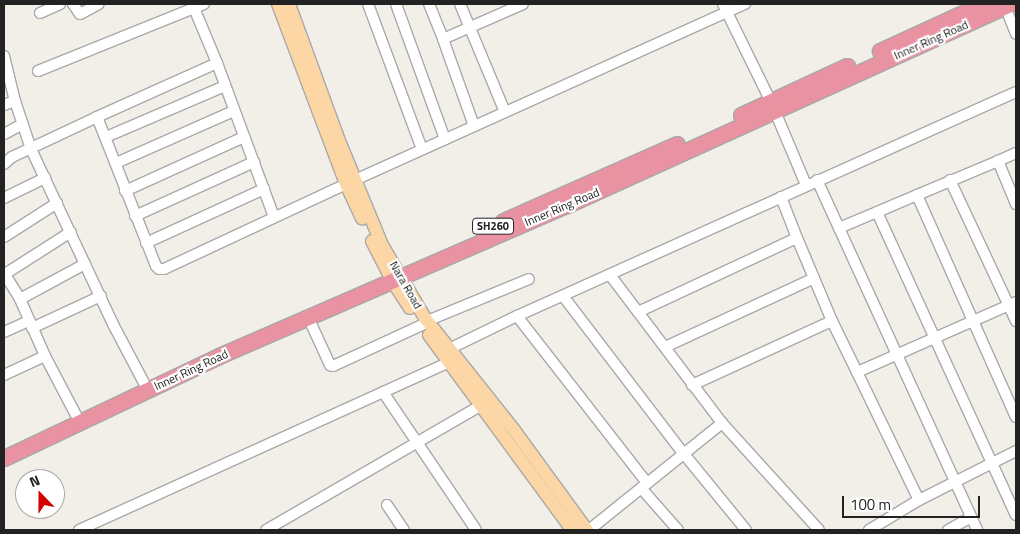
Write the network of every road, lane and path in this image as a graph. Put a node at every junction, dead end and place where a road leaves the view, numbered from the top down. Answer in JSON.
{"nodes":[{"id":1,"x":60,"y":4,"type":"edge"},
{"id":2,"x":73,"y":4,"type":"edge"},
{"id":3,"x":99,"y":4,"type":"edge"},
{"id":4,"x":204,"y":4,"type":"edge"},
{"id":5,"x":278,"y":4,"type":"edge"},
{"id":6,"x":289,"y":4,"type":"edge"},
{"id":7,"x":368,"y":4,"type":"edge"},
{"id":8,"x":396,"y":4,"type":"edge"},
{"id":9,"x":429,"y":4,"type":"edge"},
{"id":10,"x":460,"y":4,"type":"edge"},
{"id":11,"x":523,"y":4,"type":"edge"},
{"id":12,"x":745,"y":4,"type":"edge"},
{"id":13,"x":982,"y":4,"type":"edge"},
{"id":14,"x":1006,"y":5,"type":"edge"},
{"id":15,"x":193,"y":6,"type":"edge"},
{"id":16,"x":725,"y":8,"type":"edge"},
{"id":17,"x":40,"y":13,"type":"dead end"},
{"id":18,"x":469,"y":27,"type":"junction"},
{"id":19,"x":1016,"y":34,"type":"edge"},
{"id":20,"x":443,"y":39,"type":"junction"},
{"id":21,"x":4,"y":58,"type":"edge"},
{"id":22,"x":216,"y":63,"type":"junction"},
{"id":23,"x":38,"y":71,"type":"dead end"},
{"id":24,"x":6,"y":81,"type":"edge"},
{"id":25,"x":224,"y":86,"type":"junction"},
{"id":26,"x":1016,"y":92,"type":"edge"},
{"id":27,"x":16,"y":101,"type":"junction"},
{"id":28,"x":4,"y":105,"type":"edge"},
{"id":29,"x":772,"y":107,"type":"junction"},
{"id":30,"x":234,"y":111,"type":"junction"},
{"id":31,"x":505,"y":112,"type":"junction"},
{"id":32,"x":97,"y":118,"type":"junction"},
{"id":33,"x":23,"y":124,"type":"junction"},
{"id":34,"x":474,"y":126,"type":"junction"},
{"id":35,"x":4,"y":134,"type":"edge"},
{"id":36,"x":106,"y":137,"type":"junction"},
{"id":37,"x":244,"y":137,"type":"junction"},
{"id":38,"x":445,"y":139,"type":"junction"},
{"id":39,"x":31,"y":149,"type":"junction"},
{"id":40,"x":422,"y":149,"type":"junction"},
{"id":41,"x":1016,"y":153,"type":"edge"},
{"id":42,"x":998,"y":161,"type":"junction"},
{"id":43,"x":254,"y":162,"type":"junction"},
{"id":44,"x":116,"y":163,"type":"junction"},
{"id":45,"x":4,"y":164,"type":"edge"},
{"id":46,"x":45,"y":178,"type":"junction"},
{"id":47,"x":817,"y":180,"type":"junction"},
{"id":48,"x":950,"y":180,"type":"junction"},
{"id":49,"x":350,"y":182,"type":"junction"},
{"id":50,"x":806,"y":185,"type":"junction"},
{"id":51,"x":264,"y":189,"type":"junction"},
{"id":52,"x":125,"y":191,"type":"junction"},
{"id":53,"x":917,"y":195,"type":"junction"},
{"id":54,"x":780,"y":197,"type":"junction"},
{"id":55,"x":4,"y":198,"type":"edge"},
{"id":56,"x":57,"y":203,"type":"junction"},
{"id":57,"x":1016,"y":204,"type":"edge"},
{"id":58,"x":877,"y":212,"type":"junction"},
{"id":59,"x":135,"y":216,"type":"junction"},
{"id":60,"x":274,"y":216,"type":"junction"},
{"id":61,"x":839,"y":228,"type":"junction"},
{"id":62,"x":71,"y":232,"type":"junction"},
{"id":63,"x":4,"y":237,"type":"edge"},
{"id":64,"x":797,"y":238,"type":"junction"},
{"id":65,"x":146,"y":243,"type":"junction"},
{"id":66,"x":85,"y":264,"type":"junction"},
{"id":67,"x":4,"y":273,"type":"edge"},
{"id":68,"x":394,"y":275,"type":"junction"},
{"id":69,"x":610,"y":275,"type":"junction"},
{"id":70,"x":814,"y":278,"type":"junction"},
{"id":71,"x":529,"y":279,"type":"dead end"},
{"id":72,"x":8,"y":285,"type":"edge"},
{"id":73,"x":101,"y":296,"type":"junction"},
{"id":74,"x":563,"y":296,"type":"junction"},
{"id":75,"x":20,"y":299,"type":"junction"},
{"id":76,"x":1013,"y":304,"type":"edge"},
{"id":77,"x":638,"y":312,"type":"junction"},
{"id":78,"x":518,"y":316,"type":"junction"},
{"id":79,"x":308,"y":317,"type":"junction"},
{"id":80,"x":832,"y":321,"type":"junction"},
{"id":81,"x":973,"y":321,"type":"junction"},
{"id":82,"x":1016,"y":321,"type":"edge"},
{"id":83,"x":424,"y":323,"type":"junction"},
{"id":84,"x":31,"y":324,"type":"junction"},
{"id":85,"x":4,"y":332,"type":"edge"},
{"id":86,"x":934,"y":336,"type":"junction"},
{"id":87,"x":665,"y":348,"type":"junction"},
{"id":88,"x":449,"y":349,"type":"junction"},
{"id":89,"x":895,"y":354,"type":"junction"},
{"id":90,"x":45,"y":356,"type":"junction"},
{"id":91,"x":448,"y":363,"type":"junction"},
{"id":92,"x":857,"y":372,"type":"junction"},
{"id":93,"x":4,"y":375,"type":"edge"},
{"id":94,"x":144,"y":383,"type":"junction"},
{"id":95,"x":692,"y":385,"type":"junction"},
{"id":96,"x":383,"y":392,"type":"junction"},
{"id":97,"x":480,"y":406,"type":"junction"},
{"id":98,"x":76,"y":415,"type":"junction"},
{"id":99,"x":1016,"y":418,"type":"edge"},
{"id":100,"x":722,"y":423,"type":"junction"},
{"id":101,"x":417,"y":443,"type":"junction"},
{"id":102,"x":4,"y":448,"type":"edge"},
{"id":103,"x":1016,"y":450,"type":"edge"},
{"id":104,"x":684,"y":454,"type":"junction"},
{"id":105,"x":4,"y":458,"type":"edge"},
{"id":106,"x":994,"y":463,"type":"junction"},
{"id":107,"x":954,"y":483,"type":"junction"},
{"id":108,"x":644,"y":485,"type":"junction"},
{"id":109,"x":918,"y":500,"type":"junction"},
{"id":110,"x":387,"y":505,"type":"dead end"},
{"id":111,"x":1016,"y":515,"type":"edge"},
{"id":112,"x":971,"y":517,"type":"junction"},
{"id":113,"x":815,"y":527,"type":"edge"},
{"id":114,"x":79,"y":530,"type":"edge"},
{"id":115,"x":266,"y":530,"type":"edge"},
{"id":116,"x":404,"y":530,"type":"edge"},
{"id":117,"x":476,"y":530,"type":"edge"},
{"id":118,"x":572,"y":530,"type":"edge"},
{"id":119,"x":588,"y":530,"type":"edge"},
{"id":120,"x":678,"y":530,"type":"edge"},
{"id":121,"x":746,"y":530,"type":"edge"},
{"id":122,"x":803,"y":530,"type":"edge"},
{"id":123,"x":869,"y":530,"type":"edge"},
{"id":124,"x":948,"y":530,"type":"edge"},
{"id":125,"x":977,"y":530,"type":"edge"}],
"edges":[{"from":1,"to":17,"type":"street"},
{"from":2,"to":3,"type":"street"},
{"from":4,"to":15,"type":"street"},
{"from":5,"to":49,"type":"main road","name":"Nara Road"},
{"from":6,"to":49,"type":"main road","name":"Nara Road"},
{"from":7,"to":40,"type":"street"},
{"from":8,"to":38,"type":"street"},
{"from":9,"to":20,"type":"street"},
{"from":10,"to":18,"type":"street"},
{"from":11,"to":18,"type":"street"},
{"from":12,"to":16,"type":"street"},
{"from":13,"to":29,"type":"highway","name":"Inner Ring Road"},
{"from":14,"to":19,"type":"street"},
{"from":14,"to":29,"type":"highway","name":"Inner Ring Road"},
{"from":15,"to":22,"type":"street"},
{"from":15,"to":23,"type":"street"},
{"from":16,"to":29,"type":"street"},
{"from":16,"to":31,"type":"street"},
{"from":18,"to":20,"type":"street"},
{"from":18,"to":31,"type":"street"},
{"from":20,"to":34,"type":"street"},
{"from":21,"to":24,"type":"street"},
{"from":22,"to":25,"type":"street"},
{"from":22,"to":32,"type":"street"},
{"from":24,"to":27,"type":"street"},
{"from":25,"to":30,"type":"street"},
{"from":25,"to":36,"type":"street"},
{"from":26,"to":47,"type":"street"},
{"from":27,"to":28,"type":"street"},
{"from":27,"to":33,"type":"street"},
{"from":29,"to":50,"type":"street"},
{"from":29,"to":68,"type":"highway","name":"Inner Ring Road"},
{"from":30,"to":37,"type":"street"},
{"from":30,"to":44,"type":"street"},
{"from":31,"to":34,"type":"street"},
{"from":32,"to":36,"type":"street"},
{"from":32,"to":39,"type":"street"},
{"from":33,"to":35,"type":"street"},
{"from":33,"to":39,"type":"street"},
{"from":34,"to":38,"type":"street"},
{"from":36,"to":44,"type":"street"},
{"from":37,"to":43,"type":"street"},
{"from":37,"to":52,"type":"street"},
{"from":38,"to":40,"type":"street"},
{"from":39,"to":45,"type":"street"},
{"from":39,"to":46,"type":"street"},
{"from":40,"to":49,"type":"street"},
{"from":41,"to":42,"type":"street"},
{"from":42,"to":48,"type":"street"},
{"from":42,"to":57,"type":"street"},
{"from":43,"to":51,"type":"street"},
{"from":43,"to":59,"type":"street"},
{"from":44,"to":52,"type":"street"},
{"from":46,"to":55,"type":"street"},
{"from":46,"to":56,"type":"street"},
{"from":47,"to":50,"type":"street"},
{"from":47,"to":61,"type":"street"},
{"from":48,"to":53,"type":"street"},
{"from":48,"to":76,"type":"street"},
{"from":49,"to":60,"type":"street"},
{"from":49,"to":68,"type":"main road","name":"Nara Road"},
{"from":50,"to":54,"type":"street"},
{"from":51,"to":60,"type":"street"},
{"from":51,"to":65,"type":"street"},
{"from":52,"to":59,"type":"street"},
{"from":53,"to":58,"type":"street"},
{"from":53,"to":81,"type":"street"},
{"from":54,"to":64,"type":"street"},
{"from":54,"to":69,"type":"street"},
{"from":56,"to":62,"type":"street"},
{"from":56,"to":63,"type":"street"},
{"from":58,"to":61,"type":"street"},
{"from":58,"to":86,"type":"street"},
{"from":59,"to":65,"type":"street"},
{"from":60,"to":65,"type":"street"},
{"from":61,"to":89,"type":"street"},
{"from":62,"to":66,"type":"street"},
{"from":62,"to":67,"type":"street"},
{"from":64,"to":70,"type":"street"},
{"from":64,"to":77,"type":"street"},
{"from":66,"to":73,"type":"street"},
{"from":66,"to":75,"type":"street"},
{"from":67,"to":72,"type":"street"},
{"from":68,"to":79,"type":"highway","name":"Inner Ring Road"},
{"from":68,"to":83,"type":"main road","name":"Nara Road"},
{"from":68,"to":94,"type":"highway","name":"Inner Ring Road"},
{"from":69,"to":74,"type":"street"},
{"from":69,"to":77,"type":"street"},
{"from":70,"to":80,"type":"street"},
{"from":70,"to":87,"type":"street"},
{"from":71,"to":83,"type":"street"},
{"from":72,"to":75,"type":"street"},
{"from":73,"to":84,"type":"street"},
{"from":73,"to":94,"type":"street"},
{"from":74,"to":78,"type":"street"},
{"from":74,"to":104,"type":"street"},
{"from":75,"to":84,"type":"street"},
{"from":76,"to":81,"type":"street"},
{"from":76,"to":82,"type":"street"},
{"from":77,"to":87,"type":"street"},
{"from":78,"to":88,"type":"street"},
{"from":78,"to":108,"type":"street"},
{"from":79,"to":83,"type":"street"},
{"from":79,"to":105,"type":"highway","name":"Inner Ring Road"},
{"from":80,"to":92,"type":"street"},
{"from":80,"to":95,"type":"street"},
{"from":81,"to":86,"type":"street"},
{"from":81,"to":99,"type":"street"},
{"from":83,"to":88,"type":"main road","name":"Nara Road"},
{"from":83,"to":91,"type":"main road","name":"Nara Road"},
{"from":84,"to":85,"type":"street"},
{"from":84,"to":90,"type":"street"},
{"from":86,"to":89,"type":"street"},
{"from":86,"to":106,"type":"street"},
{"from":87,"to":95,"type":"street"},
{"from":88,"to":119,"type":"main road","name":"Nara Road"},
{"from":89,"to":92,"type":"street"},
{"from":89,"to":107,"type":"street"},
{"from":90,"to":93,"type":"street"},
{"from":90,"to":98,"type":"street"},
{"from":91,"to":96,"type":"street"},
{"from":91,"to":97,"type":"main road","name":"Nara Road"},
{"from":92,"to":109,"type":"street"},
{"from":94,"to":98,"type":"highway","name":"Inner Ring Road"},
{"from":95,"to":100,"type":"street"},
{"from":96,"to":101,"type":"street"},
{"from":96,"to":114,"type":"street"},
{"from":97,"to":101,"type":"street"},
{"from":97,"to":118,"type":"main road","name":"Nara Road"},
{"from":98,"to":102,"type":"highway","name":"Inner Ring Road"},
{"from":100,"to":104,"type":"street"},
{"from":100,"to":113,"type":"street"},
{"from":101,"to":115,"type":"street"},
{"from":101,"to":117,"type":"street"},
{"from":103,"to":106,"type":"street"},
{"from":104,"to":108,"type":"street"},
{"from":104,"to":121,"type":"street"},
{"from":106,"to":107,"type":"street"},
{"from":106,"to":111,"type":"street"},
{"from":107,"to":109,"type":"street"},
{"from":107,"to":112,"type":"street"},
{"from":108,"to":119,"type":"street"},
{"from":108,"to":120,"type":"street"},
{"from":109,"to":123,"type":"street"},
{"from":110,"to":116,"type":"street"},
{"from":112,"to":124,"type":"street"},
{"from":112,"to":125,"type":"street"},
{"from":113,"to":122,"type":"street"}]}
